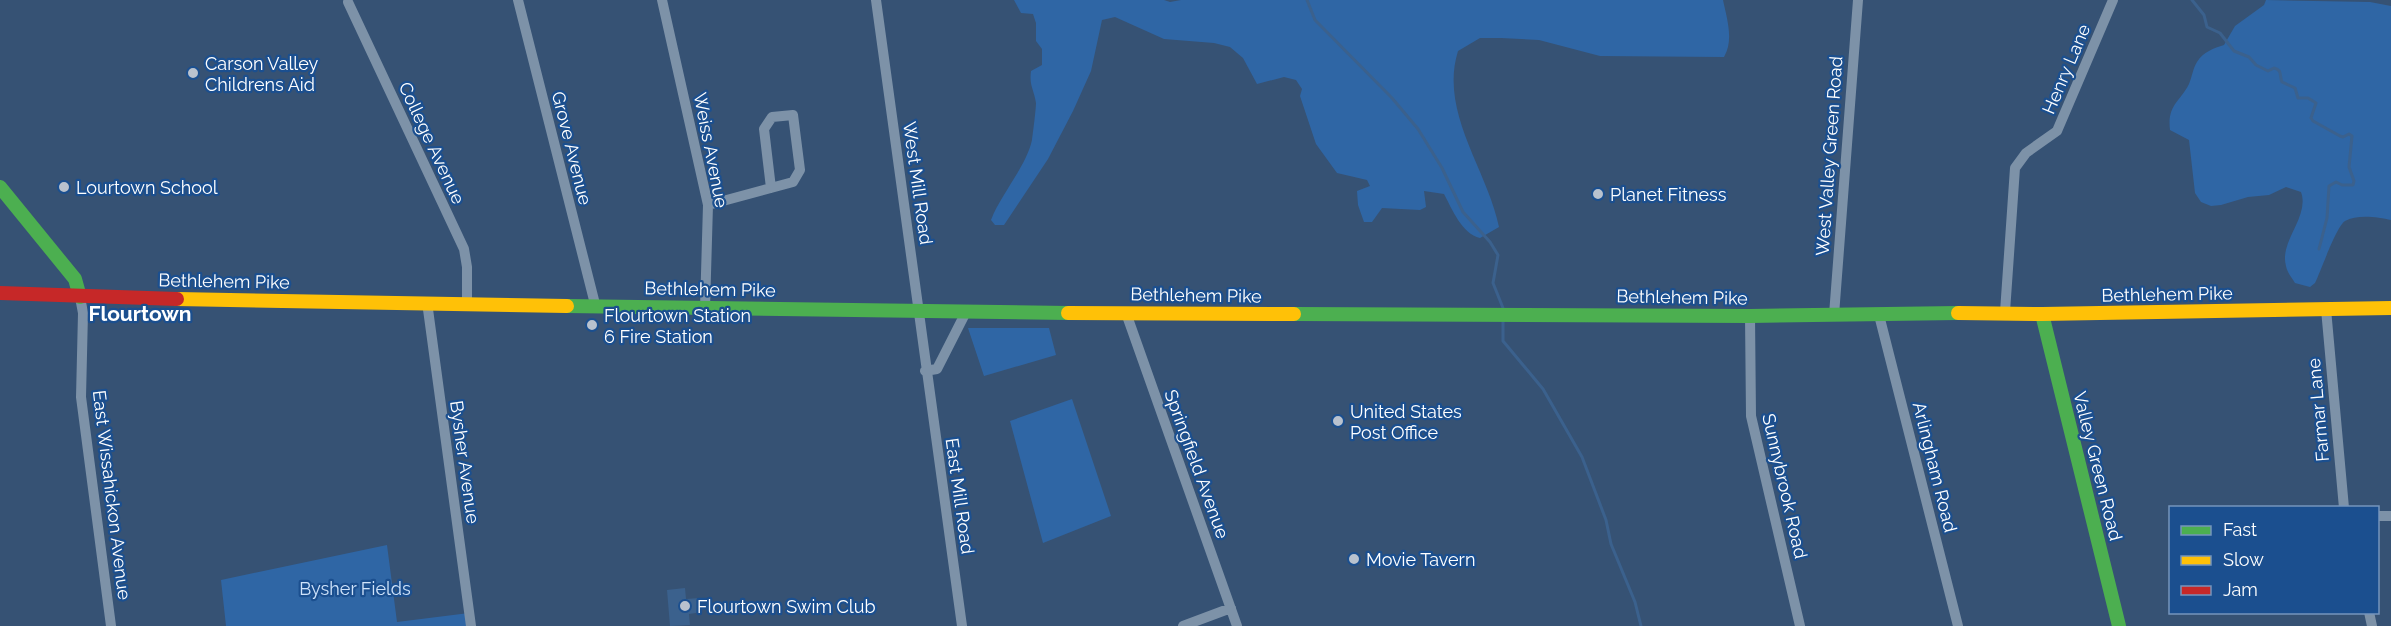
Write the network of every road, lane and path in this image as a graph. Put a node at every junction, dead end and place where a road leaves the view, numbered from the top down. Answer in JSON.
{"nodes":[{"id":1,"x":518,"y":0,"type":"edge"},
{"id":2,"x":662,"y":0,"type":"edge"},
{"id":3,"x":876,"y":0,"type":"edge"},
{"id":4,"x":1858,"y":0,"type":"edge"},
{"id":5,"x":2113,"y":0,"type":"edge"},
{"id":6,"x":346,"y":1,"type":"edge"},
{"id":7,"x":0,"y":187,"type":"edge"},
{"id":8,"x":771,"y":188,"type":"junction"},
{"id":9,"x":708,"y":205,"type":"junction"},
{"id":10,"x":0,"y":293,"type":"edge"},
{"id":11,"x":80,"y":297,"type":"junction"},
{"id":12,"x":427,"y":302,"type":"junction"},
{"id":13,"x":467,"y":303,"type":"junction"},
{"id":14,"x":595,"y":304,"type":"junction"},
{"id":15,"x":705,"y":308,"type":"junction"},
{"id":16,"x":2391,"y":308,"type":"edge"},
{"id":17,"x":2326,"y":309,"type":"junction"},
{"id":18,"x":918,"y":312,"type":"junction"},
{"id":19,"x":966,"y":312,"type":"junction"},
{"id":20,"x":2005,"y":312,"type":"junction"},
{"id":21,"x":1126,"y":313,"type":"junction"},
{"id":22,"x":2042,"y":314,"type":"junction"},
{"id":23,"x":1834,"y":315,"type":"junction"},
{"id":24,"x":1879,"y":315,"type":"junction"},
{"id":25,"x":1750,"y":316,"type":"junction"},
{"id":26,"x":926,"y":371,"type":"junction"},
{"id":27,"x":2344,"y":506,"type":"edge"},
{"id":28,"x":1231,"y":608,"type":"junction"},
{"id":29,"x":111,"y":626,"type":"edge"},
{"id":30,"x":471,"y":626,"type":"edge"},
{"id":31,"x":962,"y":626,"type":"edge"},
{"id":32,"x":1183,"y":626,"type":"edge"},
{"id":33,"x":1237,"y":626,"type":"edge"},
{"id":34,"x":1800,"y":626,"type":"edge"},
{"id":35,"x":1958,"y":626,"type":"edge"},
{"id":36,"x":2119,"y":626,"type":"edge"}],
"edges":[{"from":1,"to":14,"type":"street","name":"Grove Avenue"},
{"from":2,"to":9,"type":"street","name":"Weiss Avenue"},
{"from":3,"to":18,"type":"street","name":"West Mill Road"},
{"from":4,"to":23,"type":"street","name":"West Valley Green Road"},
{"from":5,"to":20,"type":"street","name":"Henry Lane"},
{"from":6,"to":13,"type":"street","name":"College Avenue"},
{"from":7,"to":11,"type":"main road"},
{"from":8,"to":8,"type":"street"},
{"from":8,"to":9,"type":"street"},
{"from":9,"to":15,"type":"street","name":"Weiss Avenue"},
{"from":10,"to":11,"type":"main road","name":"Bethlehem Pike"},
{"from":11,"to":12,"type":"main road","name":"Bethlehem Pike"},
{"from":11,"to":29,"type":"street","name":"East Wissahickon Avenue"},
{"from":12,"to":13,"type":"main road","name":"Bethlehem Pike"},
{"from":12,"to":30,"type":"street","name":"Bysher Avenue"},
{"from":13,"to":14,"type":"main road","name":"Bethlehem Pike"},
{"from":14,"to":15,"type":"main road","name":"Bethlehem Pike"},
{"from":15,"to":18,"type":"main road","name":"Bethlehem Pike"},
{"from":16,"to":17,"type":"main road","name":"Bethlehem Pike"},
{"from":17,"to":22,"type":"main road","name":"Bethlehem Pike"},
{"from":17,"to":27,"type":"street","name":"Farmar Lane"},
{"from":18,"to":19,"type":"main road","name":"Bethlehem Pike"},
{"from":18,"to":26,"type":"street","name":"West Mill Road"},
{"from":19,"to":21,"type":"main road","name":"Bethlehem Pike"},
{"from":19,"to":26,"type":"street"},
{"from":20,"to":22,"type":"main road","name":"Bethlehem Pike"},
{"from":20,"to":24,"type":"main road","name":"Bethlehem Pike"},
{"from":21,"to":25,"type":"main road","name":"Bethlehem Pike"},
{"from":21,"to":28,"type":"street","name":"Springfield Avenue"},
{"from":22,"to":36,"type":"main road","name":"Valley Green Road"},
{"from":23,"to":24,"type":"main road","name":"Bethlehem Pike"},
{"from":23,"to":25,"type":"main road","name":"Bethlehem Pike"},
{"from":24,"to":35,"type":"street","name":"Arlingham Road"},
{"from":25,"to":34,"type":"street","name":"Sunnybrook Road"},
{"from":26,"to":31,"type":"street","name":"East Mill Road"},
{"from":28,"to":32,"type":"street"},
{"from":28,"to":33,"type":"street","name":"Springfield Avenue"}]}
